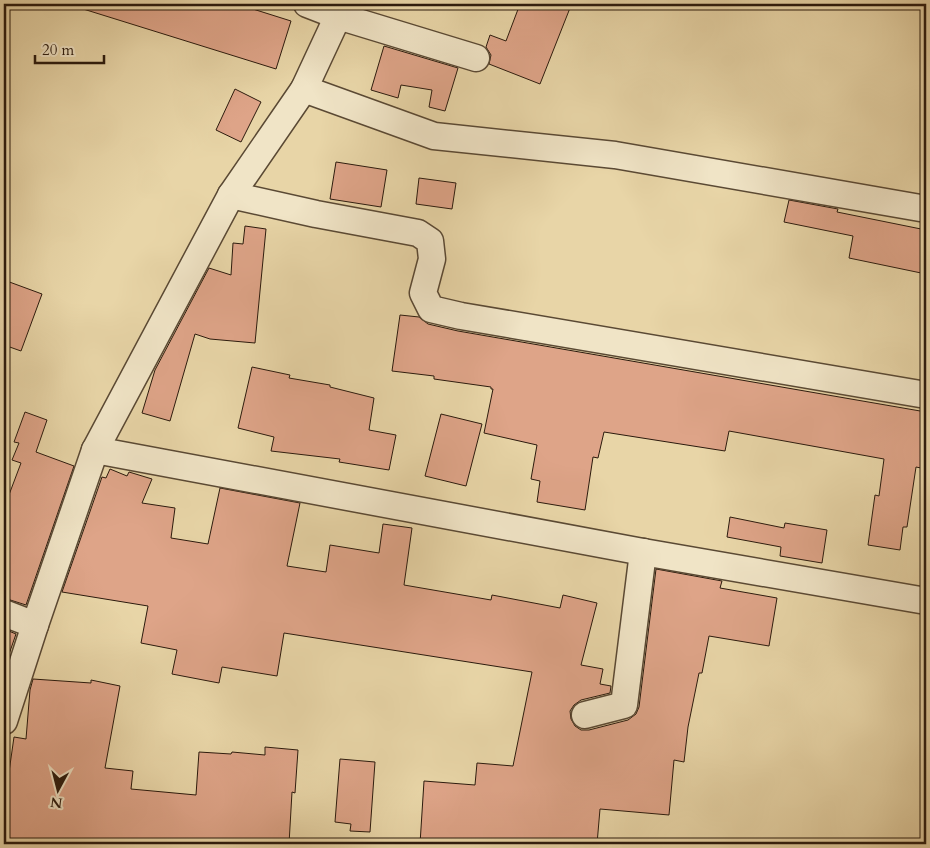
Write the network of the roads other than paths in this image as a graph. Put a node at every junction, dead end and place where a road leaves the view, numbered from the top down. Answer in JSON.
{"nodes":[{"id":1,"x":307,"y":4,"type":"edge"},
{"id":2,"x":338,"y":16,"type":"junction"},
{"id":3,"x":476,"y":58,"type":"dead end"},
{"id":4,"x":304,"y":89,"type":"junction"},
{"id":5,"x":231,"y":195,"type":"junction"},
{"id":6,"x":926,"y":209,"type":"edge"},
{"id":7,"x":926,"y":395,"type":"edge"},
{"id":8,"x":95,"y":450,"type":"junction"},
{"id":9,"x":643,"y":552,"type":"junction"},
{"id":10,"x":926,"y":601,"type":"edge"},
{"id":11,"x":4,"y":613,"type":"edge"},
{"id":12,"x":35,"y":625,"type":"junction"},
{"id":13,"x":585,"y":714,"type":"dead end"},
{"id":14,"x":4,"y":721,"type":"edge"}],
"edges":[{"from":1,"to":2,"type":"street"},
{"from":2,"to":3,"type":"street"},
{"from":2,"to":4,"type":"street"},
{"from":4,"to":5,"type":"street"},
{"from":4,"to":6,"type":"street"},
{"from":5,"to":7,"type":"street"},
{"from":5,"to":8,"type":"street"},
{"from":8,"to":9,"type":"street"},
{"from":8,"to":12,"type":"street"},
{"from":9,"to":10,"type":"street"},
{"from":9,"to":13,"type":"street"},
{"from":11,"to":12,"type":"street"},
{"from":12,"to":14,"type":"street"}]}
